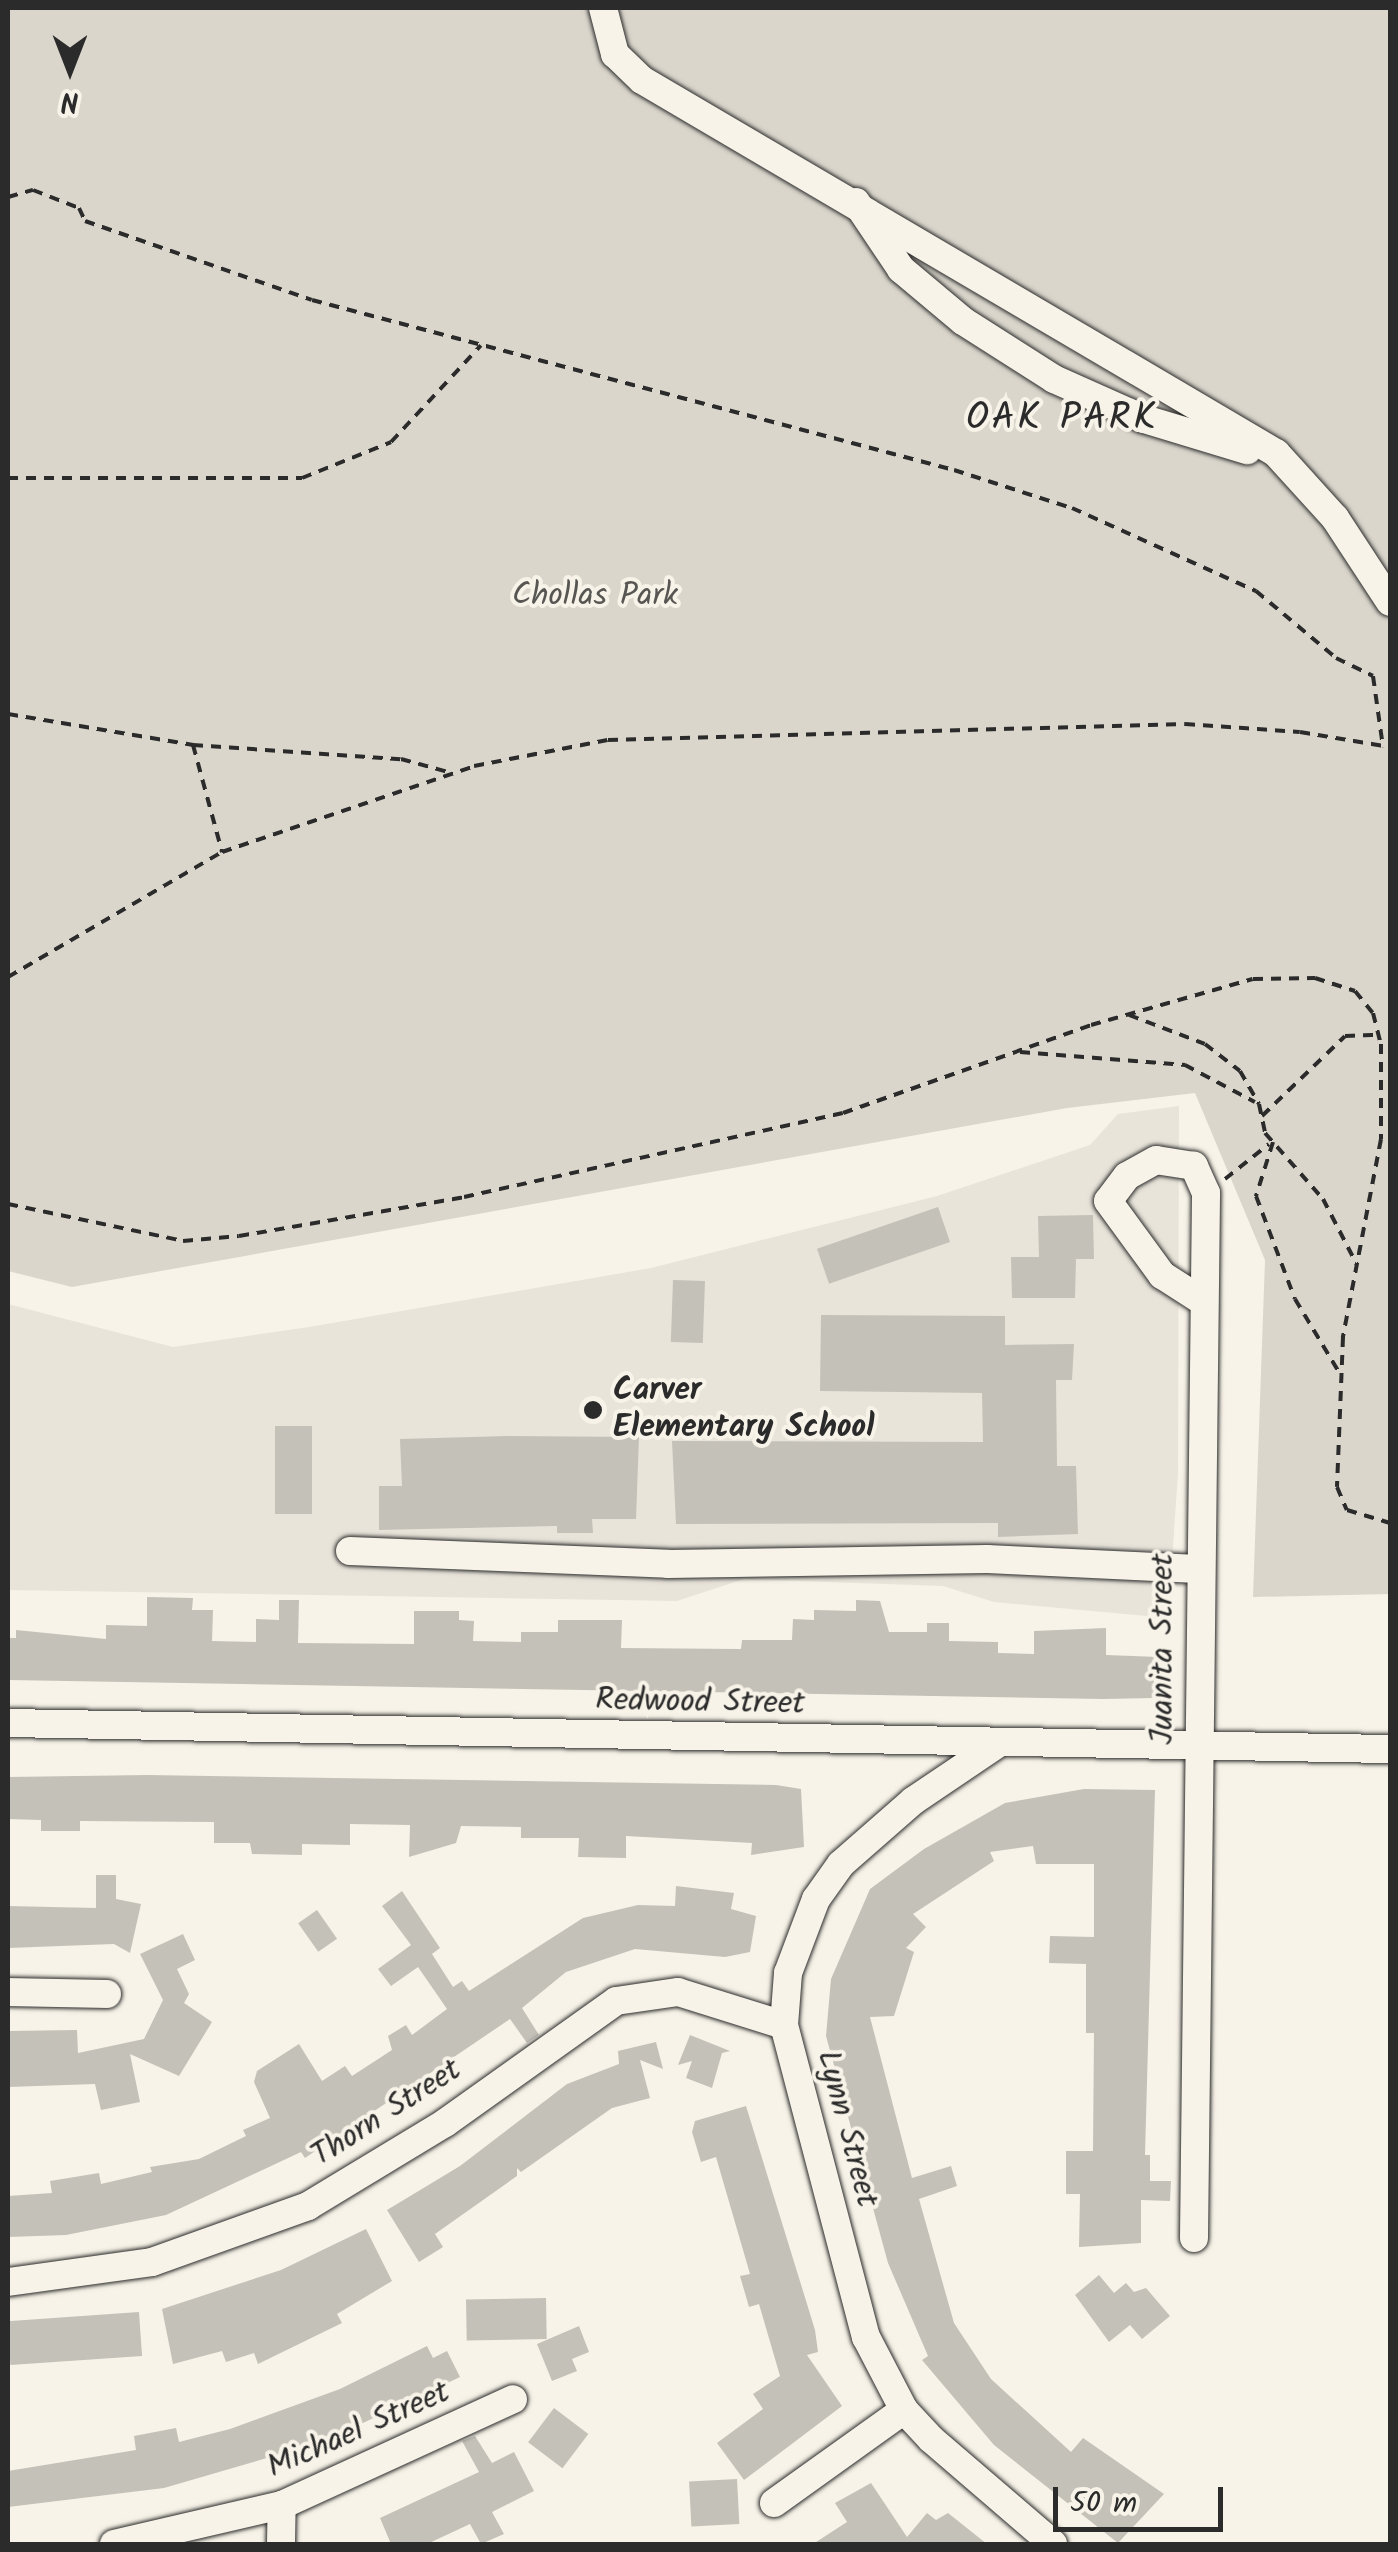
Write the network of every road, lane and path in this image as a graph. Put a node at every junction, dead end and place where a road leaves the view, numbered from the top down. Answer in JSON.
{"nodes":[{"id":1,"x":603,"y":8,"type":"edge"},
{"id":2,"x":8,"y":197,"type":"edge"},
{"id":3,"x":855,"y":200,"type":"junction"},
{"id":4,"x":480,"y":344,"type":"junction"},
{"id":5,"x":1276,"y":453,"type":"junction"},
{"id":6,"x":8,"y":478,"type":"edge"},
{"id":7,"x":1390,"y":602,"type":"edge"},
{"id":8,"x":8,"y":714,"type":"edge"},
{"id":9,"x":194,"y":746,"type":"junction"},
{"id":10,"x":1382,"y":747,"type":"junction"},
{"id":11,"x":1390,"y":747,"type":"edge"},
{"id":12,"x":452,"y":773,"type":"junction"},
{"id":13,"x":222,"y":852,"type":"junction"},
{"id":14,"x":8,"y":977,"type":"edge"},
{"id":15,"x":1129,"y":1014,"type":"junction"},
{"id":16,"x":1378,"y":1035,"type":"junction"},
{"id":17,"x":1015,"y":1052,"type":"junction"},
{"id":18,"x":1259,"y":1104,"type":"junction"},
{"id":19,"x":1262,"y":1116,"type":"junction"},
{"id":20,"x":1273,"y":1142,"type":"junction"},
{"id":21,"x":1206,"y":1193,"type":"junction"},
{"id":22,"x":8,"y":1204,"type":"edge"},
{"id":23,"x":1358,"y":1265,"type":"junction"},
{"id":24,"x":1204,"y":1302,"type":"junction"},
{"id":25,"x":1342,"y":1376,"type":"junction"},
{"id":26,"x":1390,"y":1523,"type":"edge"},
{"id":27,"x":350,"y":1552,"type":"dead end"},
{"id":28,"x":1198,"y":1570,"type":"junction"},
{"id":29,"x":8,"y":1723,"type":"edge"},
{"id":30,"x":998,"y":1744,"type":"junction"},
{"id":31,"x":1198,"y":1747,"type":"junction"},
{"id":32,"x":1390,"y":1749,"type":"edge"},
{"id":33,"x":8,"y":1992,"type":"edge"},
{"id":34,"x":107,"y":1994,"type":"dead end"},
{"id":35,"x":784,"y":2025,"type":"junction"},
{"id":36,"x":1194,"y":2238,"type":"dead end"},
{"id":37,"x":8,"y":2282,"type":"edge"},
{"id":38,"x":512,"y":2399,"type":"dead end"},
{"id":39,"x":904,"y":2410,"type":"junction"},
{"id":40,"x":774,"y":2502,"type":"dead end"},
{"id":41,"x":282,"y":2505,"type":"junction"},
{"id":42,"x":114,"y":2544,"type":"edge"},
{"id":43,"x":281,"y":2544,"type":"edge"},
{"id":44,"x":1053,"y":2544,"type":"edge"}],
"edges":[{"from":1,"to":3,"type":"street"},
{"from":2,"to":4,"type":"path"},
{"from":3,"to":5,"type":"street"},
{"from":3,"to":5,"type":"street"},
{"from":4,"to":6,"type":"path"},
{"from":4,"to":10,"type":"path"},
{"from":5,"to":7,"type":"street"},
{"from":8,"to":9,"type":"path"},
{"from":9,"to":12,"type":"path"},
{"from":9,"to":13,"type":"path"},
{"from":10,"to":11,"type":"path"},
{"from":10,"to":12,"type":"path"},
{"from":12,"to":13,"type":"path"},
{"from":13,"to":14,"type":"path"},
{"from":15,"to":16,"type":"path"},
{"from":15,"to":17,"type":"path"},
{"from":15,"to":18,"type":"path"},
{"from":16,"to":19,"type":"path"},
{"from":16,"to":23,"type":"path"},
{"from":17,"to":18,"type":"path"},
{"from":17,"to":22,"type":"path"},
{"from":18,"to":19,"type":"path"},
{"from":19,"to":20,"type":"path"},
{"from":20,"to":21,"type":"path"},
{"from":20,"to":23,"type":"path"},
{"from":20,"to":25,"type":"path"},
{"from":21,"to":24,"type":"street","name":"Juanita Street"},
{"from":21,"to":24,"type":"street"},
{"from":23,"to":25,"type":"path"},
{"from":24,"to":28,"type":"street","name":"Juanita Street"},
{"from":25,"to":26,"type":"path"},
{"from":27,"to":28,"type":"street"},
{"from":28,"to":31,"type":"street","name":"Juanita Street"},
{"from":29,"to":30,"type":"street","name":"Redwood Street"},
{"from":30,"to":31,"type":"street","name":"Redwood Street"},
{"from":30,"to":35,"type":"street","name":"Lynn Street"},
{"from":31,"to":32,"type":"street","name":"Redwood Street"},
{"from":31,"to":36,"type":"street","name":"Juanita Street"},
{"from":33,"to":34,"type":"street"},
{"from":35,"to":37,"type":"street","name":"Thorn Street"},
{"from":35,"to":39,"type":"street","name":"Lynn Street"},
{"from":38,"to":41,"type":"street","name":"Michael Street"},
{"from":39,"to":40,"type":"street"},
{"from":39,"to":44,"type":"street","name":"Lynn Street"},
{"from":41,"to":42,"type":"street","name":"Michael Street"},
{"from":41,"to":43,"type":"street"}]}
